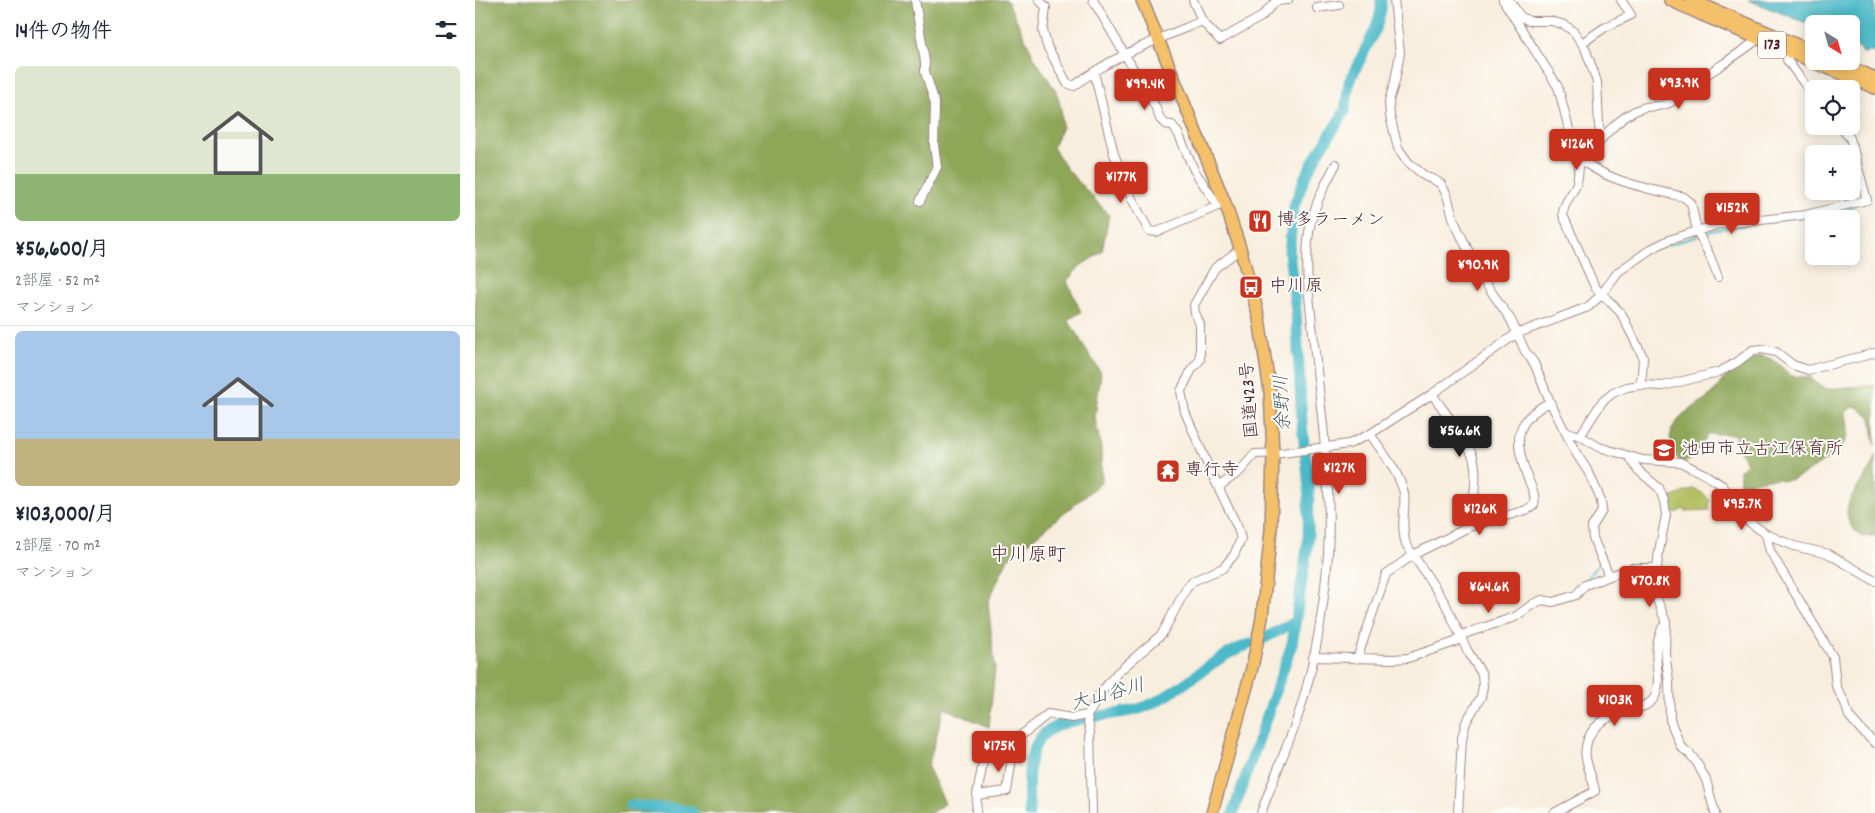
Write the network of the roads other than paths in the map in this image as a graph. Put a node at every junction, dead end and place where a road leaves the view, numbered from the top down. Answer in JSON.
{"nodes":[{"id":1,"x":915,"y":0,"type":"edge"},
{"id":2,"x":1039,"y":0,"type":"edge"},
{"id":3,"x":1093,"y":0,"type":"edge"},
{"id":4,"x":1142,"y":0,"type":"edge"},
{"id":5,"x":1193,"y":0,"type":"edge"},
{"id":6,"x":1288,"y":0,"type":"edge"},
{"id":7,"x":1313,"y":0,"type":"edge"},
{"id":8,"x":1394,"y":0,"type":"edge"},
{"id":9,"x":1503,"y":0,"type":"edge"},
{"id":10,"x":1509,"y":0,"type":"edge"},
{"id":11,"x":1621,"y":0,"type":"edge"},
{"id":12,"x":1670,"y":0,"type":"edge"},
{"id":13,"x":1691,"y":0,"type":"edge"},
{"id":14,"x":1339,"y":5,"type":"dead end"},
{"id":15,"x":1517,"y":18,"type":"junction"},
{"id":16,"x":1202,"y":21,"type":"junction"},
{"id":17,"x":1158,"y":39,"type":"junction"},
{"id":18,"x":1758,"y":39,"type":"junction"},
{"id":19,"x":1582,"y":43,"type":"junction"},
{"id":20,"x":1790,"y":47,"type":"junction"},
{"id":21,"x":1805,"y":50,"type":"edge"},
{"id":22,"x":1125,"y":55,"type":"junction"},
{"id":23,"x":1857,"y":70,"type":"edge"},
{"id":24,"x":1094,"y":72,"type":"junction"},
{"id":25,"x":1875,"y":78,"type":"edge"},
{"id":26,"x":1805,"y":85,"type":"edge"},
{"id":27,"x":1875,"y":88,"type":"edge"},
{"id":28,"x":1846,"y":135,"type":"edge"},
{"id":29,"x":1602,"y":138,"type":"junction"},
{"id":30,"x":1583,"y":162,"type":"junction"},
{"id":31,"x":1336,"y":164,"type":"dead end"},
{"id":32,"x":1871,"y":200,"type":"edge"},
{"id":33,"x":920,"y":201,"type":"dead end"},
{"id":34,"x":1221,"y":204,"type":"junction"},
{"id":35,"x":1697,"y":231,"type":"junction"},
{"id":36,"x":1241,"y":251,"type":"junction"},
{"id":37,"x":1717,"y":277,"type":"dead end"},
{"id":38,"x":1601,"y":295,"type":"junction"},
{"id":39,"x":1516,"y":334,"type":"junction"},
{"id":40,"x":1875,"y":353,"type":"edge"},
{"id":41,"x":1640,"y":385,"type":"junction"},
{"id":42,"x":1433,"y":394,"type":"junction"},
{"id":43,"x":1551,"y":402,"type":"junction"},
{"id":44,"x":1567,"y":432,"type":"junction"},
{"id":45,"x":1371,"y":434,"type":"junction"},
{"id":46,"x":1579,"y":436,"type":"junction"},
{"id":47,"x":1323,"y":448,"type":"junction"},
{"id":48,"x":1277,"y":453,"type":"junction"},
{"id":49,"x":1629,"y":456,"type":"junction"},
{"id":50,"x":1219,"y":490,"type":"junction"},
{"id":51,"x":1469,"y":528,"type":"junction"},
{"id":52,"x":1766,"y":534,"type":"junction"},
{"id":53,"x":1413,"y":555,"type":"junction"},
{"id":54,"x":1657,"y":568,"type":"junction"},
{"id":55,"x":1609,"y":576,"type":"junction"},
{"id":56,"x":1875,"y":581,"type":"edge"},
{"id":57,"x":1666,"y":622,"type":"junction"},
{"id":58,"x":1461,"y":638,"type":"junction"},
{"id":59,"x":1313,"y":657,"type":"junction"},
{"id":60,"x":1357,"y":659,"type":"junction"},
{"id":61,"x":1087,"y":715,"type":"junction"},
{"id":62,"x":1875,"y":743,"type":"edge"},
{"id":63,"x":1014,"y":745,"type":"junction"},
{"id":64,"x":977,"y":795,"type":"junction"},
{"id":65,"x":975,"y":813,"type":"edge"},
{"id":66,"x":1092,"y":813,"type":"edge"},
{"id":67,"x":1212,"y":813,"type":"edge"},
{"id":68,"x":1261,"y":813,"type":"edge"},
{"id":69,"x":1458,"y":813,"type":"edge"},
{"id":70,"x":1554,"y":813,"type":"edge"},
{"id":71,"x":1715,"y":813,"type":"edge"}],
"edges":[{"from":1,"to":33,"type":"street"},
{"from":2,"to":24,"type":"street"},
{"from":3,"to":22,"type":"street"},
{"from":4,"to":17,"type":"highway","name":"国道423号"},
{"from":5,"to":16,"type":"street"},
{"from":6,"to":16,"type":"street"},
{"from":7,"to":14,"type":"street"},
{"from":8,"to":39,"type":"street"},
{"from":9,"to":15,"type":"street"},
{"from":10,"to":15,"type":"street"},
{"from":11,"to":19,"type":"street"},
{"from":12,"to":18,"type":"highway","number":"173"},
{"from":13,"to":20,"type":"highway","number":"173"},
{"from":15,"to":19,"type":"street"},
{"from":15,"to":30,"type":"street"},
{"from":16,"to":17,"type":"street"},
{"from":17,"to":22,"type":"street"},
{"from":17,"to":34,"type":"highway","name":"国道423号"},
{"from":18,"to":20,"type":"highway","number":"173"},
{"from":18,"to":29,"type":"street"},
{"from":19,"to":29,"type":"street"},
{"from":20,"to":21,"type":"highway","number":"173"},
{"from":20,"to":26,"type":"street"},
{"from":20,"to":27,"type":"highway","number":"173"},
{"from":22,"to":24,"type":"street"},
{"from":22,"to":34,"type":"street"},
{"from":23,"to":25,"type":"highway"},
{"from":24,"to":34,"type":"street"},
{"from":28,"to":32,"type":"street"},
{"from":29,"to":30,"type":"street"},
{"from":30,"to":35,"type":"street"},
{"from":30,"to":38,"type":"street"},
{"from":31,"to":47,"type":"street"},
{"from":32,"to":35,"type":"street"},
{"from":34,"to":36,"type":"highway","name":"国道423号"},
{"from":35,"to":37,"type":"street"},
{"from":35,"to":38,"type":"street"},
{"from":36,"to":48,"type":"highway","name":"国道423号"},
{"from":36,"to":50,"type":"street"},
{"from":38,"to":39,"type":"street"},
{"from":38,"to":41,"type":"street"},
{"from":39,"to":42,"type":"street"},
{"from":39,"to":43,"type":"street"},
{"from":40,"to":41,"type":"street"},
{"from":41,"to":46,"type":"street"},
{"from":42,"to":45,"type":"street"},
{"from":42,"to":51,"type":"street"},
{"from":43,"to":44,"type":"street"},
{"from":43,"to":51,"type":"street"},
{"from":44,"to":46,"type":"street"},
{"from":44,"to":55,"type":"street"},
{"from":45,"to":47,"type":"street"},
{"from":45,"to":53,"type":"street"},
{"from":46,"to":49,"type":"street"},
{"from":47,"to":48,"type":"street"},
{"from":47,"to":59,"type":"street"},
{"from":48,"to":50,"type":"street"},
{"from":48,"to":67,"type":"highway","name":"国道423号"},
{"from":49,"to":52,"type":"street"},
{"from":49,"to":54,"type":"street"},
{"from":50,"to":61,"type":"street"},
{"from":51,"to":53,"type":"street"},
{"from":52,"to":56,"type":"street"},
{"from":52,"to":62,"type":"street"},
{"from":53,"to":58,"type":"street"},
{"from":53,"to":60,"type":"street"},
{"from":54,"to":55,"type":"street"},
{"from":54,"to":57,"type":"street"},
{"from":55,"to":58,"type":"street"},
{"from":57,"to":70,"type":"street"},
{"from":57,"to":71,"type":"street"},
{"from":58,"to":60,"type":"street"},
{"from":58,"to":69,"type":"street"},
{"from":59,"to":60,"type":"street"},
{"from":59,"to":68,"type":"street"},
{"from":61,"to":63,"type":"street"},
{"from":61,"to":66,"type":"street"},
{"from":63,"to":64,"type":"street"},
{"from":63,"to":64,"type":"street"},
{"from":64,"to":65,"type":"street"}]}
